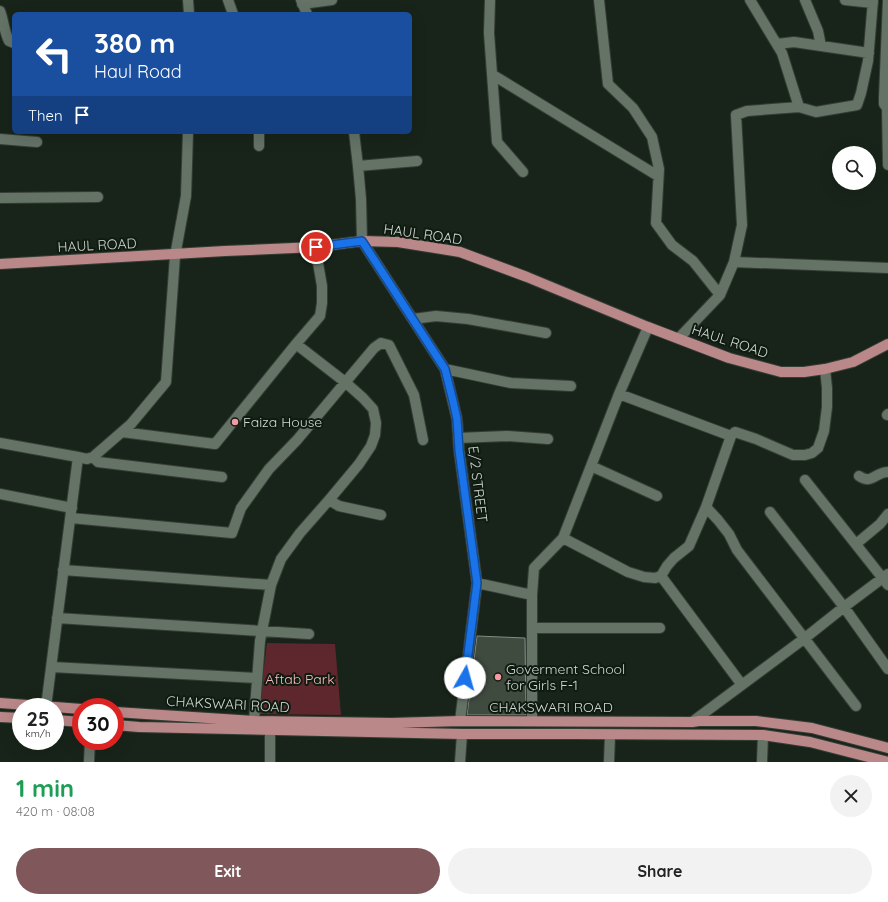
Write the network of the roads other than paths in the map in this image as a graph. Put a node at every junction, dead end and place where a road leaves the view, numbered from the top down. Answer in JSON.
{"nodes":[{"id":1,"x":188,"y":0,"type":"edge"},
{"id":2,"x":228,"y":0,"type":"edge"},
{"id":3,"x":332,"y":0,"type":"edge"},
{"id":4,"x":490,"y":0,"type":"edge"},
{"id":5,"x":598,"y":0,"type":"edge"},
{"id":6,"x":750,"y":0,"type":"edge"},
{"id":7,"x":805,"y":0,"type":"edge"},
{"id":8,"x":845,"y":0,"type":"edge"},
{"id":9,"x":873,"y":1,"type":"edge"},
{"id":10,"x":301,"y":2,"type":"edge"},
{"id":11,"x":888,"y":7,"type":"edge"},
{"id":12,"x":0,"y":11,"type":"edge"},
{"id":13,"x":189,"y":12,"type":"edge"},
{"id":14,"x":232,"y":12,"type":"edge"},
{"id":15,"x":306,"y":12,"type":"edge"},
{"id":16,"x":12,"y":42,"type":"edge"},
{"id":17,"x":777,"y":44,"type":"junction"},
{"id":18,"x":821,"y":46,"type":"junction"},
{"id":19,"x":869,"y":53,"type":"junction"},
{"id":20,"x":493,"y":75,"type":"junction"},
{"id":21,"x":799,"y":107,"type":"junction"},
{"id":22,"x":887,"y":108,"type":"edge"},
{"id":23,"x":188,"y":134,"type":"edge"},
{"id":24,"x":259,"y":134,"type":"edge"},
{"id":25,"x":354,"y":134,"type":"edge"},
{"id":26,"x":0,"y":140,"type":"edge"},
{"id":27,"x":36,"y":142,"type":"dead end"},
{"id":28,"x":259,"y":146,"type":"dead end"},
{"id":29,"x":417,"y":161,"type":"dead end"},
{"id":30,"x":888,"y":165,"type":"edge"},
{"id":31,"x":358,"y":166,"type":"junction"},
{"id":32,"x":523,"y":172,"type":"dead end"},
{"id":33,"x":658,"y":176,"type":"junction"},
{"id":34,"x":98,"y":197,"type":"dead end"},
{"id":35,"x":0,"y":198,"type":"edge"},
{"id":36,"x":362,"y":241,"type":"junction"},
{"id":37,"x":316,"y":247,"type":"junction"},
{"id":38,"x":175,"y":254,"type":"junction"},
{"id":39,"x":734,"y":262,"type":"junction"},
{"id":40,"x":0,"y":264,"type":"edge"},
{"id":41,"x":888,"y":268,"type":"edge"},
{"id":42,"x":720,"y":295,"type":"junction"},
{"id":43,"x":413,"y":320,"type":"junction"},
{"id":44,"x":648,"y":327,"type":"junction"},
{"id":45,"x":546,"y":333,"type":"dead end"},
{"id":46,"x":679,"y":338,"type":"junction"},
{"id":47,"x":296,"y":344,"type":"junction"},
{"id":48,"x":888,"y":344,"type":"edge"},
{"id":49,"x":445,"y":369,"type":"junction"},
{"id":50,"x":825,"y":369,"type":"junction"},
{"id":51,"x":345,"y":382,"type":"junction"},
{"id":52,"x":571,"y":386,"type":"dead end"},
{"id":53,"x":619,"y":394,"type":"junction"},
{"id":54,"x":122,"y":432,"type":"junction"},
{"id":55,"x":731,"y":436,"type":"junction"},
{"id":56,"x":458,"y":438,"type":"junction"},
{"id":57,"x":548,"y":439,"type":"dead end"},
{"id":58,"x":423,"y":440,"type":"dead end"},
{"id":59,"x":0,"y":443,"type":"edge"},
{"id":60,"x":93,"y":457,"type":"junction"},
{"id":61,"x":78,"y":458,"type":"junction"},
{"id":62,"x":592,"y":466,"type":"junction"},
{"id":63,"x":888,"y":472,"type":"edge"},
{"id":64,"x":859,"y":476,"type":"dead end"},
{"id":65,"x":222,"y":477,"type":"dead end"},
{"id":66,"x":805,"y":480,"type":"dead end"},
{"id":67,"x":0,"y":494,"type":"edge"},
{"id":68,"x":657,"y":496,"type":"dead end"},
{"id":69,"x":330,"y":500,"type":"junction"},
{"id":70,"x":706,"y":507,"type":"junction"},
{"id":71,"x":770,"y":512,"type":"dead end"},
{"id":72,"x":71,"y":513,"type":"junction"},
{"id":73,"x":888,"y":514,"type":"edge"},
{"id":74,"x":381,"y":515,"type":"dead end"},
{"id":75,"x":563,"y":538,"type":"junction"},
{"id":76,"x":856,"y":544,"type":"junction"},
{"id":77,"x":63,"y":570,"type":"junction"},
{"id":78,"x":661,"y":576,"type":"junction"},
{"id":79,"x":886,"y":579,"type":"edge"},
{"id":80,"x":477,"y":583,"type":"junction"},
{"id":81,"x":271,"y":584,"type":"junction"},
{"id":82,"x":532,"y":595,"type":"junction"},
{"id":83,"x":844,"y":607,"type":"junction"},
{"id":84,"x":57,"y":618,"type":"junction"},
{"id":85,"x":532,"y":628,"type":"junction"},
{"id":86,"x":660,"y":628,"type":"dead end"},
{"id":87,"x":262,"y":631,"type":"junction"},
{"id":88,"x":309,"y":634,"type":"dead end"},
{"id":89,"x":805,"y":638,"type":"junction"},
{"id":90,"x":52,"y":667,"type":"junction"},
{"id":91,"x":888,"y":669,"type":"edge"},
{"id":92,"x":257,"y":678,"type":"junction"},
{"id":93,"x":742,"y":685,"type":"junction"},
{"id":94,"x":47,"y":698,"type":"edge"},
{"id":95,"x":0,"y":703,"type":"edge"},
{"id":96,"x":12,"y":704,"type":"edge"},
{"id":97,"x":856,"y":706,"type":"dead end"},
{"id":98,"x":124,"y":713,"type":"edge"},
{"id":99,"x":0,"y":717,"type":"edge"},
{"id":100,"x":12,"y":718,"type":"edge"},
{"id":101,"x":460,"y":720,"type":"junction"},
{"id":102,"x":254,"y":721,"type":"junction"},
{"id":103,"x":532,"y":721,"type":"junction"},
{"id":104,"x":692,"y":722,"type":"junction"},
{"id":105,"x":124,"y":726,"type":"edge"},
{"id":106,"x":270,"y":731,"type":"junction"},
{"id":107,"x":462,"y":734,"type":"junction"},
{"id":108,"x":610,"y":734,"type":"junction"},
{"id":109,"x":763,"y":735,"type":"junction"},
{"id":110,"x":888,"y":748,"type":"edge"},
{"id":111,"x":90,"y":750,"type":"edge"},
{"id":112,"x":89,"y":762,"type":"edge"},
{"id":113,"x":270,"y":762,"type":"edge"},
{"id":114,"x":460,"y":762,"type":"edge"},
{"id":115,"x":609,"y":762,"type":"edge"},
{"id":116,"x":762,"y":762,"type":"edge"},
{"id":117,"x":888,"y":762,"type":"edge"}],
"edges":[{"from":1,"to":13,"type":"street"},
{"from":2,"to":14,"type":"street"},
{"from":3,"to":10,"type":"street"},
{"from":4,"to":20,"type":"street"},
{"from":5,"to":33,"type":"street"},
{"from":6,"to":17,"type":"street"},
{"from":7,"to":18,"type":"street"},
{"from":8,"to":9,"type":"street"},
{"from":9,"to":19,"type":"street"},
{"from":10,"to":15,"type":"street"},
{"from":11,"to":22,"type":"street"},
{"from":12,"to":16,"type":"street"},
{"from":17,"to":18,"type":"street"},
{"from":17,"to":21,"type":"street"},
{"from":18,"to":19,"type":"street"},
{"from":19,"to":21,"type":"street"},
{"from":20,"to":32,"type":"street"},
{"from":20,"to":33,"type":"street"},
{"from":21,"to":39,"type":"street"},
{"from":22,"to":30,"type":"street"},
{"from":23,"to":38,"type":"street"},
{"from":24,"to":28,"type":"street"},
{"from":25,"to":31,"type":"street"},
{"from":26,"to":27,"type":"street"},
{"from":29,"to":31,"type":"street"},
{"from":31,"to":36,"type":"street"},
{"from":33,"to":42,"type":"street"},
{"from":34,"to":35,"type":"street"},
{"from":36,"to":37,"type":"main road","name":"HAUL ROAD"},
{"from":36,"to":43,"type":"street","name":"E/2 STREET"},
{"from":36,"to":44,"type":"main road","name":"HAUL ROAD"},
{"from":37,"to":38,"type":"main road","name":"HAUL ROAD"},
{"from":37,"to":47,"type":"street"},
{"from":38,"to":40,"type":"main road","name":"HAUL ROAD"},
{"from":38,"to":54,"type":"street"},
{"from":39,"to":41,"type":"street"},
{"from":39,"to":42,"type":"street"},
{"from":42,"to":46,"type":"street"},
{"from":43,"to":45,"type":"street"},
{"from":43,"to":49,"type":"street","name":"E/2 STREET"},
{"from":44,"to":46,"type":"main road","name":"HAUL ROAD"},
{"from":44,"to":53,"type":"street"},
{"from":46,"to":50,"type":"main road","name":"HAUL ROAD"},
{"from":47,"to":51,"type":"street"},
{"from":47,"to":54,"type":"street"},
{"from":48,"to":50,"type":"main road","name":"HAUL ROAD"},
{"from":49,"to":52,"type":"street"},
{"from":49,"to":56,"type":"street","name":"E/2 STREET"},
{"from":50,"to":55,"type":"street"},
{"from":51,"to":58,"type":"street"},
{"from":51,"to":69,"type":"street"},
{"from":51,"to":72,"type":"street"},
{"from":53,"to":55,"type":"street"},
{"from":53,"to":62,"type":"street"},
{"from":54,"to":60,"type":"street"},
{"from":55,"to":70,"type":"street"},
{"from":56,"to":57,"type":"street"},
{"from":56,"to":80,"type":"street","name":"E/2 STREET"},
{"from":59,"to":61,"type":"street"},
{"from":60,"to":61,"type":"street"},
{"from":60,"to":65,"type":"street"},
{"from":61,"to":72,"type":"street"},
{"from":62,"to":68,"type":"street"},
{"from":62,"to":75,"type":"street"},
{"from":63,"to":64,"type":"street"},
{"from":66,"to":76,"type":"street"},
{"from":67,"to":72,"type":"street"},
{"from":69,"to":74,"type":"street"},
{"from":69,"to":81,"type":"street"},
{"from":70,"to":78,"type":"street"},
{"from":70,"to":89,"type":"street"},
{"from":71,"to":83,"type":"street"},
{"from":72,"to":77,"type":"street"},
{"from":73,"to":76,"type":"street"},
{"from":75,"to":78,"type":"street"},
{"from":75,"to":82,"type":"street"},
{"from":76,"to":79,"type":"street"},
{"from":77,"to":81,"type":"street"},
{"from":77,"to":84,"type":"street"},
{"from":78,"to":93,"type":"street"},
{"from":79,"to":83,"type":"street"},
{"from":80,"to":82,"type":"street"},
{"from":80,"to":101,"type":"street","name":"E/2 STREET"},
{"from":81,"to":87,"type":"street"},
{"from":82,"to":85,"type":"street"},
{"from":83,"to":89,"type":"street"},
{"from":83,"to":91,"type":"street"},
{"from":84,"to":87,"type":"street"},
{"from":84,"to":90,"type":"street"},
{"from":85,"to":86,"type":"street"},
{"from":85,"to":103,"type":"street"},
{"from":87,"to":88,"type":"street"},
{"from":87,"to":92,"type":"street"},
{"from":89,"to":93,"type":"street"},
{"from":89,"to":97,"type":"street"},
{"from":90,"to":92,"type":"street"},
{"from":90,"to":94,"type":"street"},
{"from":92,"to":102,"type":"street"},
{"from":93,"to":104,"type":"street"},
{"from":95,"to":96,"type":"main road"},
{"from":98,"to":102,"type":"main road","name":"CHAKSWARI ROAD"},
{"from":99,"to":100,"type":"main road"},
{"from":101,"to":102,"type":"main road","name":"CHAKSWARI ROAD"},
{"from":101,"to":103,"type":"main road","name":"CHAKSWARI ROAD"},
{"from":103,"to":104,"type":"main road","name":"CHAKSWARI ROAD"},
{"from":104,"to":110,"type":"main road","name":"CHAKSWARI ROAD"},
{"from":105,"to":106,"type":"main road","name":"CHAKSWARI ROAD"},
{"from":106,"to":107,"type":"main road","name":"CHAKSWARI ROAD"},
{"from":106,"to":113,"type":"street"},
{"from":107,"to":108,"type":"main road","name":"CHAKSWARI ROAD"},
{"from":107,"to":114,"type":"street"},
{"from":108,"to":109,"type":"main road","name":"CHAKSWARI ROAD"},
{"from":108,"to":115,"type":"street"},
{"from":109,"to":116,"type":"street"},
{"from":109,"to":117,"type":"main road","name":"CHAKSWARI ROAD"},
{"from":111,"to":112,"type":"street"}]}
